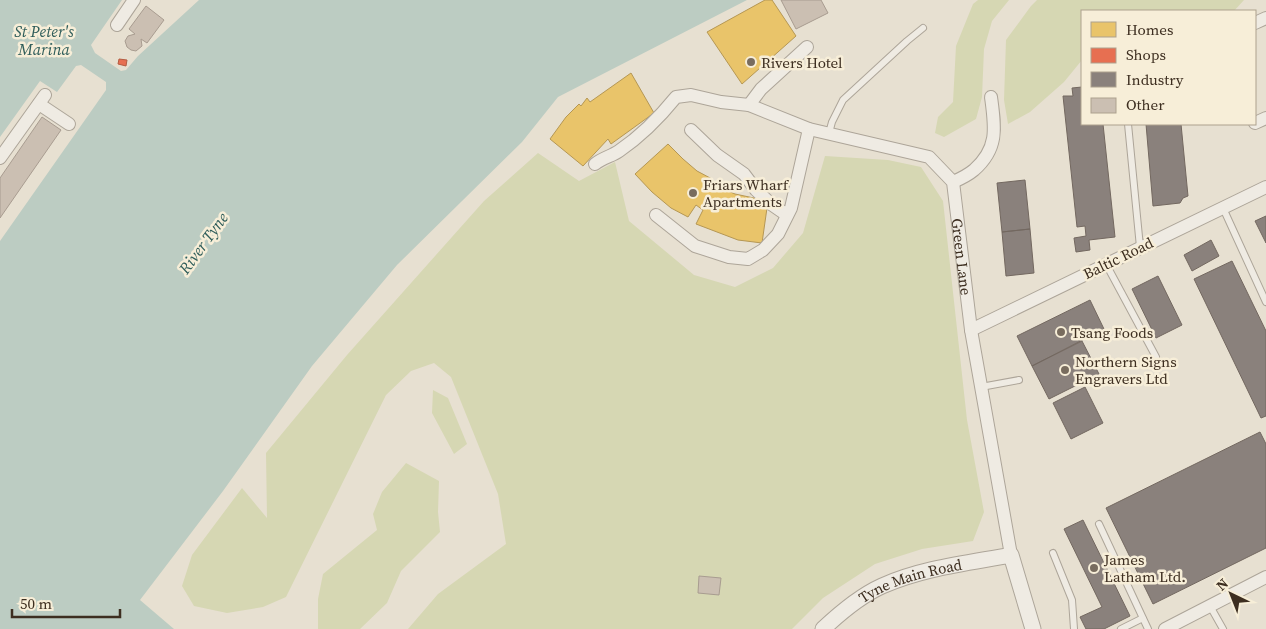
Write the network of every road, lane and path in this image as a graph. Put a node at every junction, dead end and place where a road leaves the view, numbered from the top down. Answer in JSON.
{"nodes":[{"id":1,"x":134,"y":0,"type":"edge"},
{"id":2,"x":117,"y":25,"type":"dead end"},
{"id":3,"x":923,"y":28,"type":"dead end"},
{"id":4,"x":807,"y":47,"type":"dead end"},
{"id":5,"x":991,"y":97,"type":"dead end"},
{"id":6,"x":749,"y":105,"type":"junction"},
{"id":7,"x":69,"y":124,"type":"dead end"},
{"id":8,"x":1128,"y":125,"type":"edge"},
{"id":9,"x":809,"y":129,"type":"junction"},
{"id":10,"x":691,"y":130,"type":"dead end"},
{"id":11,"x":829,"y":133,"type":"junction"},
{"id":12,"x":0,"y":158,"type":"edge"},
{"id":13,"x":595,"y":164,"type":"dead end"},
{"id":14,"x":953,"y":182,"type":"junction"},
{"id":15,"x":1266,"y":186,"type":"edge"},
{"id":16,"x":1222,"y":207,"type":"junction"},
{"id":17,"x":656,"y":215,"type":"dead end"},
{"id":18,"x":787,"y":215,"type":"junction"},
{"id":19,"x":1140,"y":248,"type":"junction"},
{"id":20,"x":1106,"y":264,"type":"junction"},
{"id":21,"x":1266,"y":302,"type":"edge"},
{"id":22,"x":971,"y":330,"type":"junction"},
{"id":23,"x":1156,"y":357,"type":"dead end"},
{"id":24,"x":1018,"y":380,"type":"dead end"},
{"id":25,"x":981,"y":387,"type":"junction"},
{"id":26,"x":1099,"y":524,"type":"dead end"},
{"id":27,"x":1052,"y":552,"type":"dead end"},
{"id":28,"x":1011,"y":555,"type":"junction"},
{"id":29,"x":1266,"y":577,"type":"edge"},
{"id":30,"x":1210,"y":606,"type":"junction"},
{"id":31,"x":1143,"y":618,"type":"junction"},
{"id":32,"x":822,"y":629,"type":"edge"},
{"id":33,"x":1033,"y":629,"type":"edge"},
{"id":34,"x":1074,"y":629,"type":"edge"},
{"id":35,"x":1121,"y":629,"type":"edge"},
{"id":36,"x":1148,"y":629,"type":"edge"},
{"id":37,"x":1165,"y":629,"type":"edge"},
{"id":38,"x":1223,"y":629,"type":"edge"}],
"edges":[{"from":1,"to":2,"type":"street"},
{"from":3,"to":11,"type":"lane"},
{"from":4,"to":6,"type":"street"},
{"from":5,"to":14,"type":"street"},
{"from":6,"to":9,"type":"street"},
{"from":6,"to":13,"type":"street"},
{"from":7,"to":12,"type":"street"},
{"from":8,"to":19,"type":"lane"},
{"from":9,"to":11,"type":"street"},
{"from":9,"to":18,"type":"street"},
{"from":10,"to":18,"type":"street"},
{"from":11,"to":14,"type":"street"},
{"from":14,"to":22,"type":"street","name":"Green Lane"},
{"from":15,"to":16,"type":"street","name":"Baltic Road"},
{"from":16,"to":19,"type":"street","name":"Baltic Road"},
{"from":16,"to":21,"type":"lane"},
{"from":17,"to":18,"type":"street"},
{"from":19,"to":20,"type":"street","name":"Baltic Road"},
{"from":20,"to":22,"type":"street","name":"Baltic Road"},
{"from":20,"to":23,"type":"lane"},
{"from":22,"to":25,"type":"street","name":"Green Lane"},
{"from":24,"to":25,"type":"lane"},
{"from":25,"to":28,"type":"street","name":"Green Lane"},
{"from":26,"to":31,"type":"lane"},
{"from":27,"to":34,"type":"lane"},
{"from":28,"to":32,"type":"street","name":"Tyne Main Road"},
{"from":28,"to":33,"type":"street","name":"Green Lane"},
{"from":29,"to":30,"type":"street"},
{"from":30,"to":37,"type":"street"},
{"from":30,"to":38,"type":"lane"},
{"from":31,"to":35,"type":"lane"},
{"from":31,"to":36,"type":"lane"}]}
